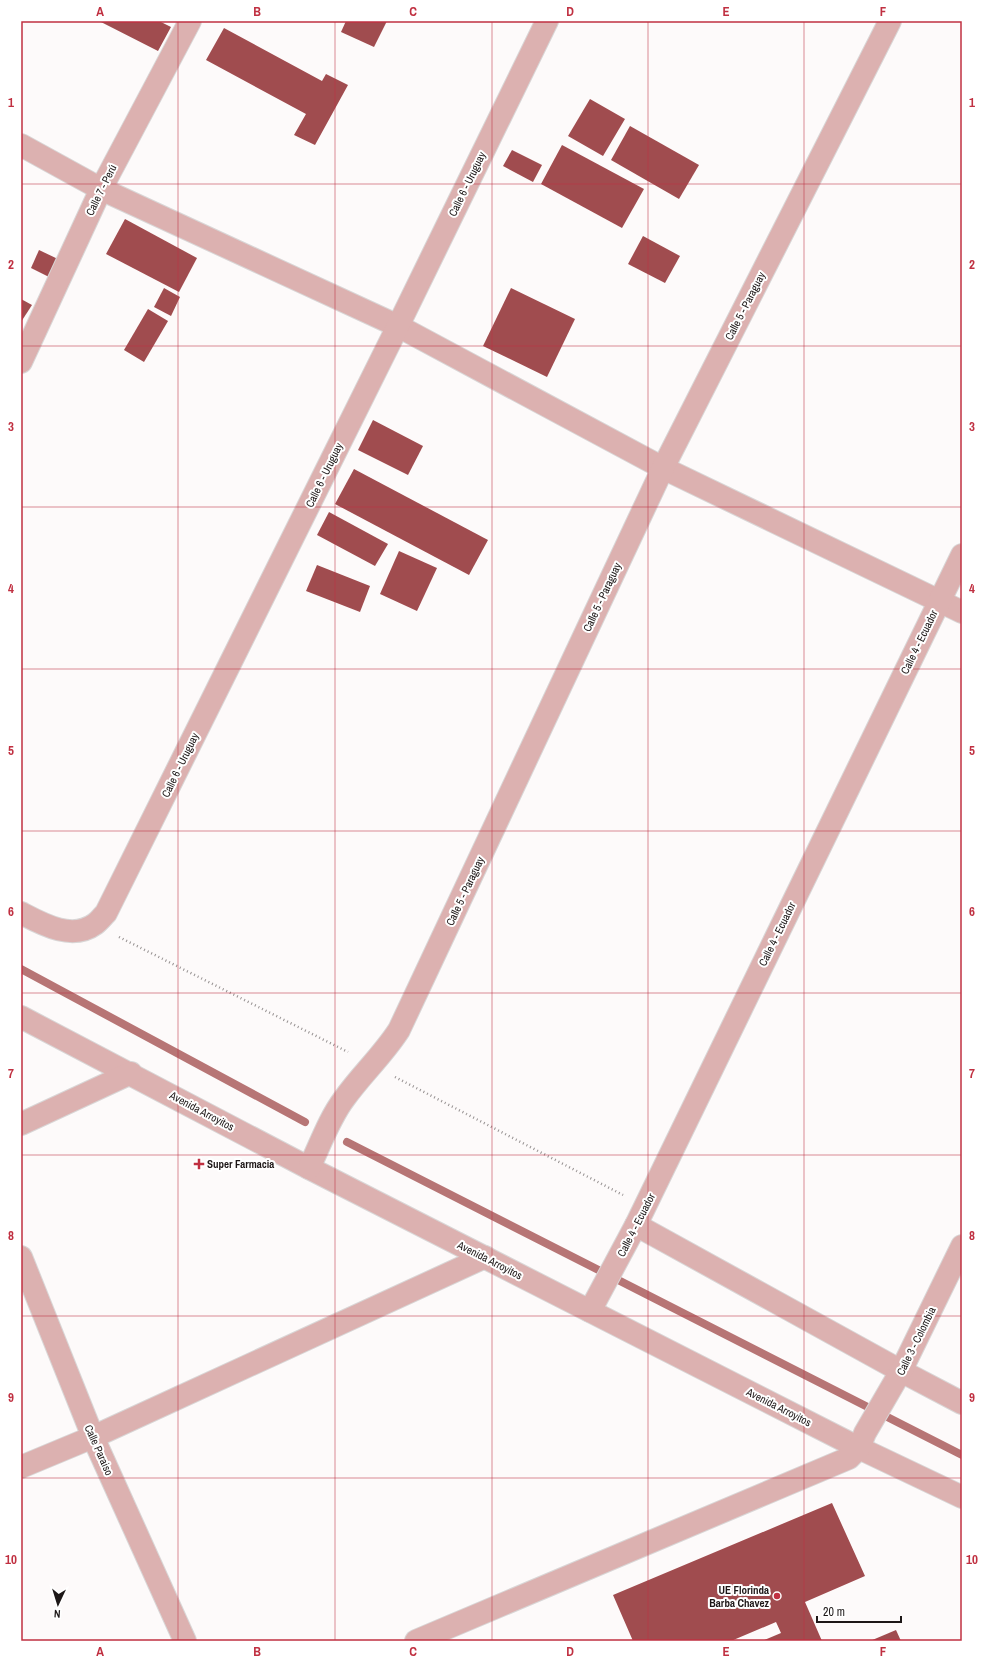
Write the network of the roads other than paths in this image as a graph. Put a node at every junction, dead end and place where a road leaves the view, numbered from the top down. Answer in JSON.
{"nodes":[{"id":1,"x":190,"y":21,"type":"edge"},
{"id":2,"x":547,"y":21,"type":"edge"},
{"id":3,"x":890,"y":21,"type":"edge"},
{"id":4,"x":21,"y":146,"type":"edge"},
{"id":5,"x":101,"y":188,"type":"junction"},
{"id":6,"x":398,"y":326,"type":"junction"},
{"id":7,"x":21,"y":362,"type":"edge"},
{"id":8,"x":663,"y":468,"type":"junction"},
{"id":9,"x":962,"y":554,"type":"edge"},
{"id":10,"x":939,"y":601,"type":"junction"},
{"id":11,"x":962,"y":612,"type":"edge"},
{"id":12,"x":21,"y":913,"type":"edge"},
{"id":13,"x":21,"y":1017,"type":"edge"},
{"id":14,"x":131,"y":1074,"type":"junction"},
{"id":15,"x":21,"y":1124,"type":"edge"},
{"id":16,"x":309,"y":1168,"type":"junction"},
{"id":17,"x":636,"y":1226,"type":"junction"},
{"id":18,"x":962,"y":1246,"type":"edge"},
{"id":19,"x":21,"y":1257,"type":"edge"},
{"id":20,"x":485,"y":1257,"type":"junction"},
{"id":21,"x":593,"y":1307,"type":"junction"},
{"id":22,"x":897,"y":1378,"type":"junction"},
{"id":23,"x":962,"y":1402,"type":"edge"},
{"id":24,"x":93,"y":1437,"type":"junction"},
{"id":25,"x":862,"y":1440,"type":"junction"},
{"id":26,"x":21,"y":1467,"type":"edge"},
{"id":27,"x":962,"y":1498,"type":"edge"},
{"id":28,"x":185,"y":1641,"type":"edge"},
{"id":29,"x":416,"y":1641,"type":"edge"}],
"edges":[{"from":1,"to":5,"type":"street","name":"Calle 7 - Perú"},
{"from":2,"to":6,"type":"street","name":"Calle 6 - Uruguay"},
{"from":3,"to":8,"type":"street","name":"Calle 5 - Paraguay"},
{"from":4,"to":5,"type":"street"},
{"from":5,"to":6,"type":"street"},
{"from":5,"to":7,"type":"street","name":"Calle 7 - Perú"},
{"from":6,"to":8,"type":"street"},
{"from":6,"to":12,"type":"street","name":"Calle 6 - Uruguay"},
{"from":8,"to":10,"type":"street"},
{"from":8,"to":16,"type":"street","name":"Calle 5 - Paraguay"},
{"from":9,"to":10,"type":"street","name":"Calle 4 - Ecuador"},
{"from":10,"to":11,"type":"street"},
{"from":10,"to":17,"type":"street","name":"Calle 4 - Ecuador"},
{"from":13,"to":14,"type":"street","name":"Avenida Arroyitos"},
{"from":14,"to":15,"type":"street"},
{"from":14,"to":16,"type":"street","name":"Avenida Arroyitos"},
{"from":16,"to":20,"type":"street","name":"Avenida Arroyitos"},
{"from":17,"to":21,"type":"street","name":"Calle 4 - Ecuador"},
{"from":17,"to":22,"type":"street"},
{"from":18,"to":22,"type":"street","name":"Calle 3 - Colombia"},
{"from":19,"to":24,"type":"street","name":"Calle Paraiso"},
{"from":20,"to":21,"type":"street","name":"Avenida Arroyitos"},
{"from":20,"to":24,"type":"street"},
{"from":21,"to":25,"type":"street","name":"Avenida Arroyitos"},
{"from":22,"to":23,"type":"street"},
{"from":22,"to":25,"type":"street","name":"Calle 3 - Colombia"},
{"from":24,"to":26,"type":"street"},
{"from":24,"to":28,"type":"street","name":"Calle Paraiso"},
{"from":25,"to":27,"type":"street","name":"Avenida Arroyitos"},
{"from":25,"to":29,"type":"street"}]}
